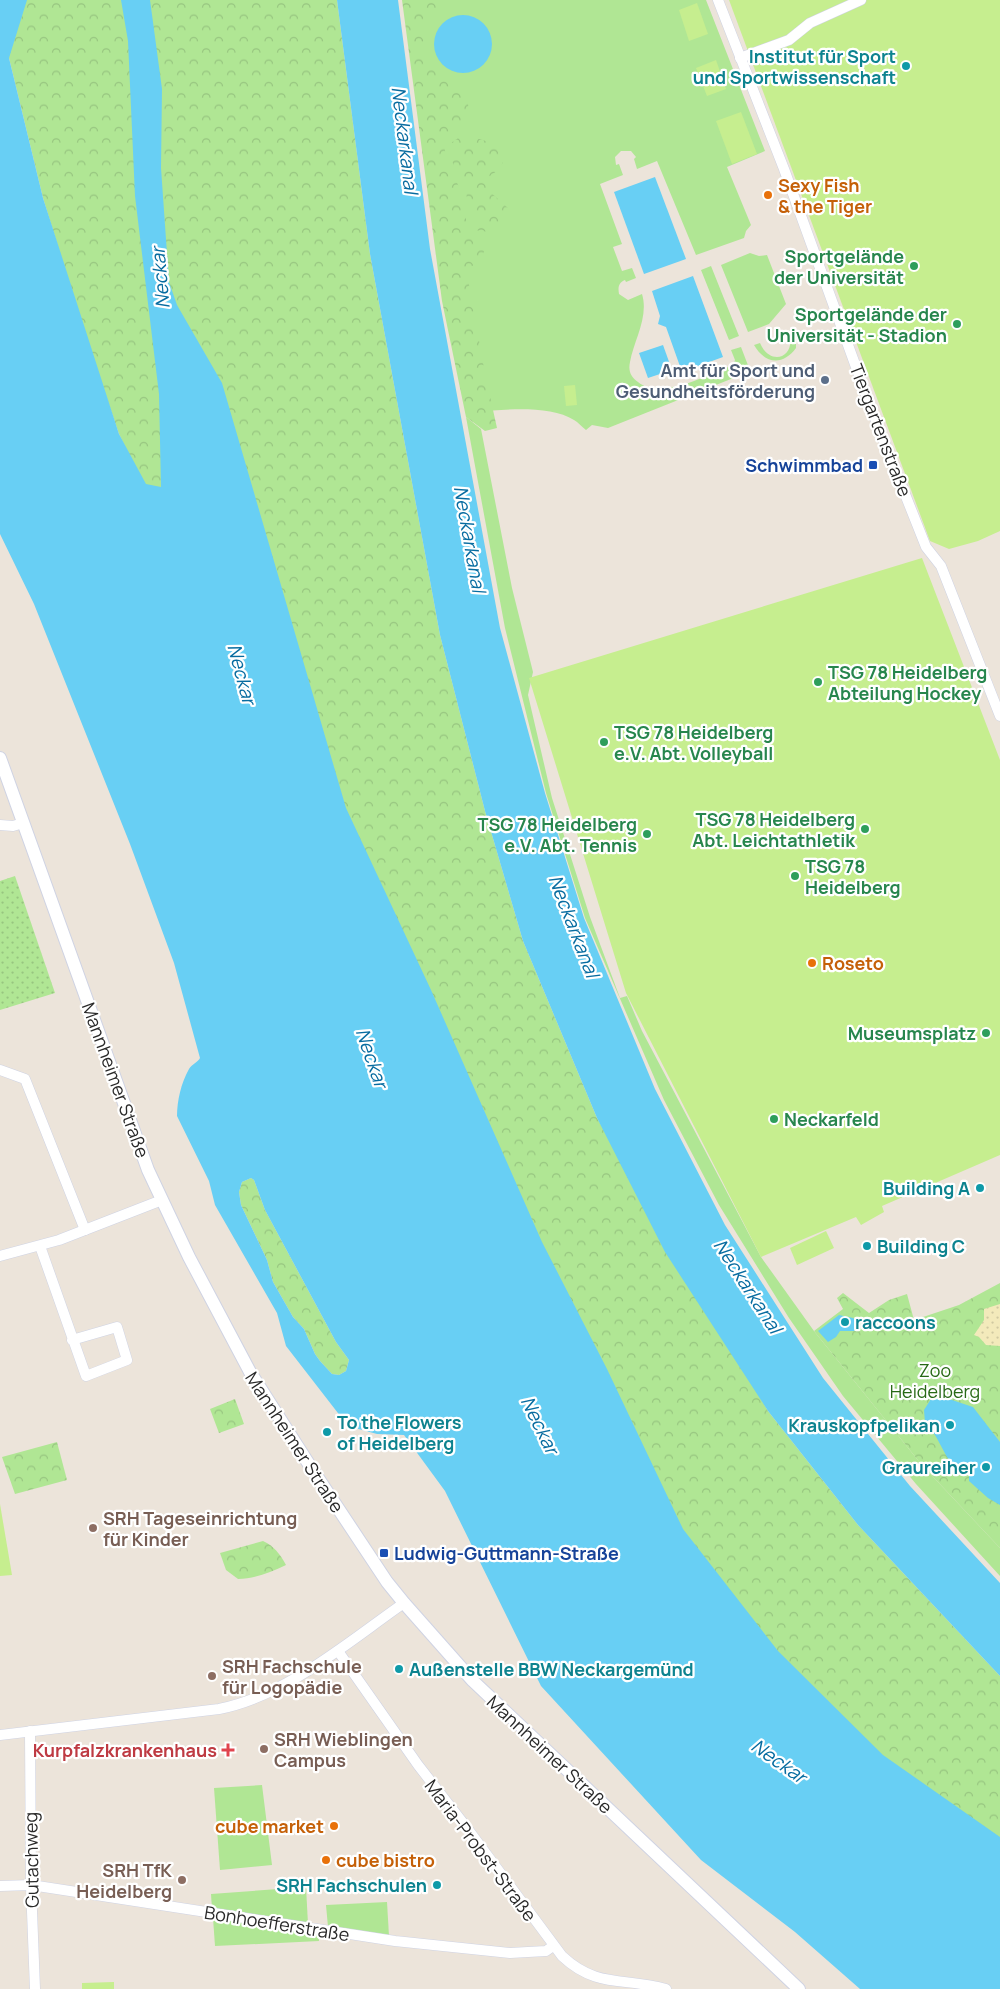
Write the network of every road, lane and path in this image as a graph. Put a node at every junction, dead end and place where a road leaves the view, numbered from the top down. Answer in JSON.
{"nodes":[{"id":1,"x":718,"y":0,"type":"edge"},
{"id":2,"x":861,"y":0,"type":"edge"},
{"id":3,"x":740,"y":58,"type":"junction"},
{"id":4,"x":1000,"y":716,"type":"edge"},
{"id":5,"x":0,"y":758,"type":"edge"},
{"id":6,"x":23,"y":823,"type":"junction"},
{"id":7,"x":0,"y":825,"type":"edge"},
{"id":8,"x":0,"y":1070,"type":"edge"},
{"id":9,"x":162,"y":1200,"type":"junction"},
{"id":10,"x":85,"y":1230,"type":"junction"},
{"id":11,"x":40,"y":1246,"type":"junction"},
{"id":12,"x":0,"y":1256,"type":"edge"},
{"id":13,"x":72,"y":1340,"type":"junction"},
{"id":14,"x":404,"y":1604,"type":"junction"},
{"id":15,"x":338,"y":1651,"type":"junction"},
{"id":16,"x":30,"y":1731,"type":"junction"},
{"id":17,"x":0,"y":1735,"type":"edge"},
{"id":18,"x":31,"y":1885,"type":"junction"},
{"id":19,"x":0,"y":1886,"type":"edge"},
{"id":20,"x":554,"y":1946,"type":"junction"},
{"id":21,"x":35,"y":1989,"type":"edge"},
{"id":22,"x":666,"y":1989,"type":"edge"},
{"id":23,"x":799,"y":1989,"type":"edge"}],
"edges":[{"from":1,"to":3,"type":"street","name":"Tiergartenstraße"},
{"from":2,"to":3,"type":"street"},
{"from":3,"to":4,"type":"street","name":"Tiergartenstraße"},
{"from":5,"to":6,"type":"street","name":"Mannheimer Straße"},
{"from":6,"to":7,"type":"street"},
{"from":6,"to":9,"type":"street","name":"Mannheimer Straße"},
{"from":8,"to":10,"type":"street"},
{"from":9,"to":10,"type":"street"},
{"from":9,"to":14,"type":"street","name":"Mannheimer Straße"},
{"from":10,"to":11,"type":"street"},
{"from":11,"to":12,"type":"street"},
{"from":11,"to":13,"type":"street"},
{"from":13,"to":13,"type":"street"},
{"from":14,"to":15,"type":"street"},
{"from":14,"to":23,"type":"street","name":"Mannheimer Straße"},
{"from":15,"to":16,"type":"street"},
{"from":15,"to":20,"type":"street","name":"Maria-Probst-Straße"},
{"from":16,"to":17,"type":"street"},
{"from":16,"to":18,"type":"street","name":"Gutachweg"},
{"from":18,"to":19,"type":"street","name":"Bonhoefferstraße"},
{"from":18,"to":20,"type":"street","name":"Bonhoefferstraße"},
{"from":18,"to":21,"type":"street","name":"Gutachweg"},
{"from":20,"to":22,"type":"street","name":"Maria-Probst-Straße"}]}
